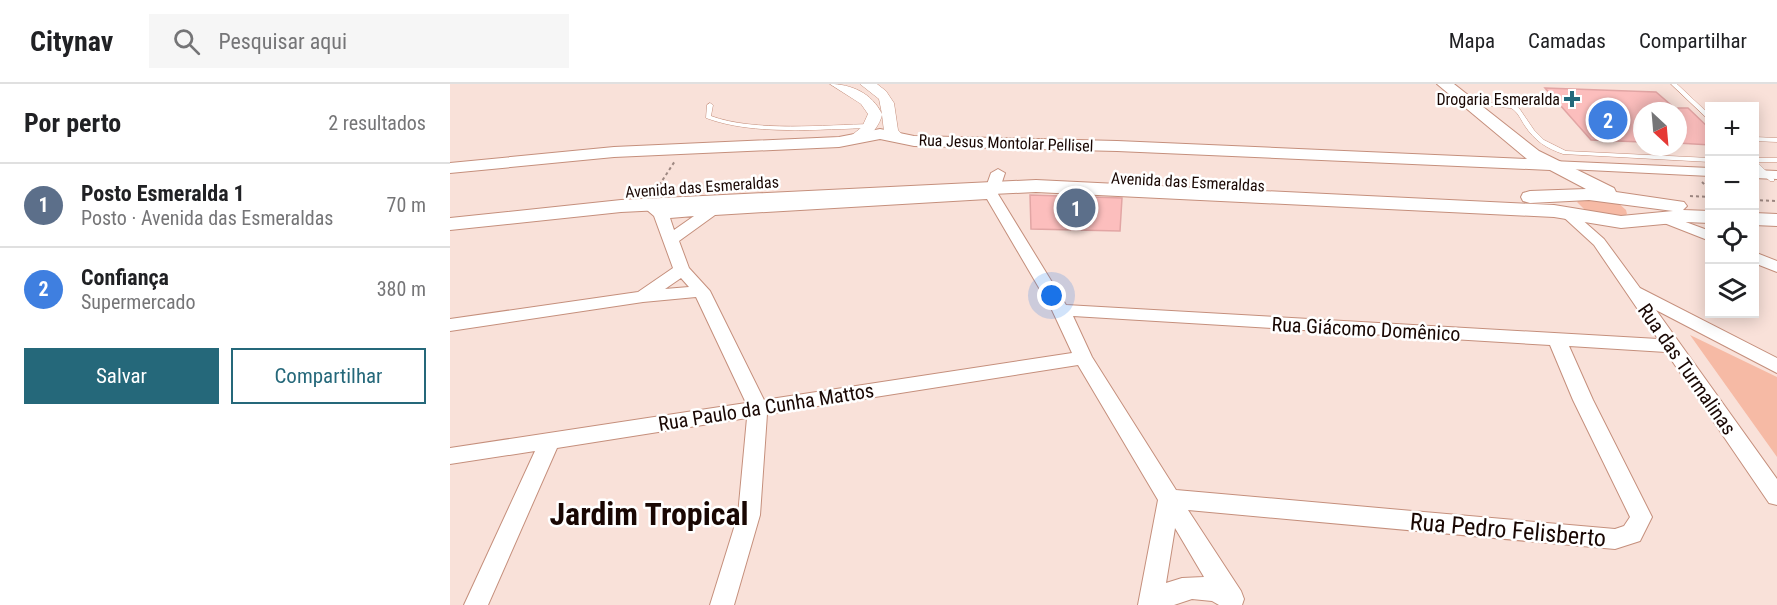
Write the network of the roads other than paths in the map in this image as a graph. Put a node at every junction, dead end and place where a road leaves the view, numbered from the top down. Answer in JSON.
{"nodes":[{"id":1,"x":837,"y":84,"type":"edge"},
{"id":2,"x":867,"y":84,"type":"edge"},
{"id":3,"x":1433,"y":84,"type":"edge"},
{"id":4,"x":1445,"y":84,"type":"edge"},
{"id":5,"x":1674,"y":84,"type":"edge"},
{"id":6,"x":1468,"y":103,"type":"junction"},
{"id":7,"x":710,"y":105,"type":"dead end"},
{"id":8,"x":1705,"y":114,"type":"edge"},
{"id":9,"x":1489,"y":125,"type":"junction"},
{"id":10,"x":872,"y":126,"type":"junction"},
{"id":11,"x":1759,"y":139,"type":"edge"},
{"id":12,"x":1777,"y":140,"type":"edge"},
{"id":13,"x":854,"y":143,"type":"junction"},
{"id":14,"x":894,"y":143,"type":"junction"},
{"id":15,"x":1610,"y":156,"type":"junction"},
{"id":16,"x":1705,"y":159,"type":"edge"},
{"id":17,"x":1777,"y":160,"type":"edge"},
{"id":18,"x":1759,"y":162,"type":"edge"},
{"id":19,"x":1552,"y":165,"type":"junction"},
{"id":20,"x":450,"y":168,"type":"edge"},
{"id":21,"x":1620,"y":168,"type":"junction"},
{"id":22,"x":1528,"y":169,"type":"junction"},
{"id":23,"x":1705,"y":172,"type":"edge"},
{"id":24,"x":450,"y":174,"type":"edge"},
{"id":25,"x":1705,"y":177,"type":"edge"},
{"id":26,"x":994,"y":185,"type":"junction"},
{"id":27,"x":1585,"y":189,"type":"junction"},
{"id":28,"x":1285,"y":192,"type":"junction"},
{"id":29,"x":1544,"y":197,"type":"junction"},
{"id":30,"x":1620,"y":199,"type":"junction"},
{"id":31,"x":655,"y":202,"type":"junction"},
{"id":32,"x":1646,"y":203,"type":"junction"},
{"id":33,"x":1705,"y":207,"type":"edge"},
{"id":34,"x":1759,"y":209,"type":"edge"},
{"id":35,"x":1777,"y":210,"type":"edge"},
{"id":36,"x":450,"y":211,"type":"edge"},
{"id":37,"x":711,"y":211,"type":"junction"},
{"id":38,"x":1574,"y":213,"type":"junction"},
{"id":39,"x":1705,"y":217,"type":"edge"},
{"id":40,"x":1664,"y":218,"type":"junction"},
{"id":41,"x":1759,"y":219,"type":"edge"},
{"id":42,"x":1605,"y":220,"type":"junction"},
{"id":43,"x":1777,"y":220,"type":"edge"},
{"id":44,"x":1633,"y":222,"type":"junction"},
{"id":45,"x":450,"y":224,"type":"edge"},
{"id":46,"x":1705,"y":235,"type":"edge"},
{"id":47,"x":671,"y":239,"type":"junction"},
{"id":48,"x":1599,"y":242,"type":"junction"},
{"id":49,"x":1759,"y":259,"type":"edge"},
{"id":50,"x":1777,"y":267,"type":"edge"},
{"id":51,"x":682,"y":270,"type":"junction"},
{"id":52,"x":702,"y":291,"type":"junction"},
{"id":53,"x":1633,"y":291,"type":"junction"},
{"id":54,"x":643,"y":297,"type":"junction"},
{"id":55,"x":1061,"y":310,"type":"junction"},
{"id":56,"x":450,"y":325,"type":"edge"},
{"id":57,"x":1557,"y":340,"type":"junction"},
{"id":58,"x":1670,"y":345,"type":"junction"},
{"id":59,"x":1083,"y":358,"type":"junction"},
{"id":60,"x":1777,"y":366,"type":"edge"},
{"id":61,"x":758,"y":407,"type":"junction"},
{"id":62,"x":549,"y":442,"type":"junction"},
{"id":63,"x":450,"y":456,"type":"edge"},
{"id":64,"x":1777,"y":496,"type":"edge"},
{"id":65,"x":1169,"y":499,"type":"junction"},
{"id":66,"x":1234,"y":601,"type":"edge"},
{"id":67,"x":719,"y":604,"type":"edge"},
{"id":68,"x":476,"y":605,"type":"edge"},
{"id":69,"x":1150,"y":605,"type":"edge"},
{"id":70,"x":1155,"y":605,"type":"edge"}],
"edges":[{"from":1,"to":10,"type":"street"},
{"from":2,"to":14,"type":"street"},
{"from":3,"to":9,"type":"main road"},
{"from":4,"to":6,"type":"main road"},
{"from":5,"to":8,"type":"lane"},
{"from":6,"to":9,"type":"main road"},
{"from":6,"to":15,"type":"lane"},
{"from":7,"to":10,"type":"lane"},
{"from":9,"to":19,"type":"main road"},
{"from":9,"to":22,"type":"main road"},
{"from":10,"to":13,"type":"street"},
{"from":11,"to":12,"type":"lane"},
{"from":13,"to":14,"type":"main road","name":"Rua Jesus Montolar Pellisel"},
{"from":13,"to":20,"type":"main road","name":"Rua Jesus Montolar Pellisel"},
{"from":13,"to":24,"type":"main road","name":"Rua Jesus Montolar Pellisel"},
{"from":14,"to":22,"type":"main road","name":"Rua Jesus Montolar Pellisel"},
{"from":15,"to":16,"type":"lane"},
{"from":15,"to":21,"type":"lane"},
{"from":17,"to":18,"type":"lane"},
{"from":19,"to":21,"type":"street"},
{"from":19,"to":22,"type":"main road","name":"Rua Jesus Montolar Pellisel"},
{"from":19,"to":27,"type":"main road"},
{"from":21,"to":23,"type":"street"},
{"from":22,"to":29,"type":"main road"},
{"from":25,"to":27,"type":"street"},
{"from":26,"to":28,"type":"main road","name":"Avenida das Esmeraldas"},
{"from":26,"to":31,"type":"main road","name":"Avenida das Esmeraldas"},
{"from":26,"to":37,"type":"street"},
{"from":26,"to":55,"type":"street"},
{"from":27,"to":29,"type":"main road","name":"Avenida das Esmeraldas"},
{"from":27,"to":30,"type":"main road","name":"Avenida das Esmeraldas"},
{"from":27,"to":38,"type":"main road"},
{"from":28,"to":29,"type":"main road","name":"Avenida das Esmeraldas"},
{"from":28,"to":38,"type":"main road","name":"Avenida das Esmeraldas"},
{"from":29,"to":38,"type":"main road"},
{"from":30,"to":32,"type":"main road","name":"Avenida das Esmeraldas"},
{"from":30,"to":44,"type":"main road"},
{"from":31,"to":36,"type":"main road","name":"Avenida das Esmeraldas"},
{"from":31,"to":37,"type":"street"},
{"from":31,"to":45,"type":"main road","name":"Avenida das Esmeraldas"},
{"from":31,"to":47,"type":"street"},
{"from":32,"to":33,"type":"main road","name":"Avenida das Esmeraldas"},
{"from":32,"to":40,"type":"main road"},
{"from":34,"to":35,"type":"main road"},
{"from":37,"to":47,"type":"street"},
{"from":38,"to":42,"type":"main road"},
{"from":38,"to":48,"type":"street","name":"Rua das Turmalinas"},
{"from":39,"to":40,"type":"main road"},
{"from":40,"to":44,"type":"main road"},
{"from":40,"to":46,"type":"street"},
{"from":41,"to":43,"type":"main road"},
{"from":42,"to":44,"type":"main road"},
{"from":42,"to":48,"type":"street"},
{"from":47,"to":51,"type":"street"},
{"from":48,"to":53,"type":"street","name":"Rua das Turmalinas"},
{"from":49,"to":50,"type":"street"},
{"from":51,"to":52,"type":"street"},
{"from":51,"to":54,"type":"street"},
{"from":52,"to":54,"type":"street"},
{"from":52,"to":61,"type":"street"},
{"from":53,"to":58,"type":"street","name":"Rua das Turmalinas"},
{"from":53,"to":60,"type":"street"},
{"from":54,"to":56,"type":"street"},
{"from":55,"to":57,"type":"street","name":"Rua Giácomo Domênico"},
{"from":55,"to":59,"type":"street"},
{"from":57,"to":58,"type":"street","name":"Rua Giácomo Domênico"},
{"from":57,"to":65,"type":"street","name":"Rua Pedro Felisberto"},
{"from":58,"to":64,"type":"street","name":"Rua das Turmalinas"},
{"from":59,"to":61,"type":"street","name":"Rua Paulo da Cunha Mattos"},
{"from":59,"to":65,"type":"street"},
{"from":61,"to":62,"type":"street","name":"Rua Paulo da Cunha Mattos"},
{"from":61,"to":67,"type":"street"},
{"from":62,"to":63,"type":"street","name":"Rua Paulo da Cunha Mattos"},
{"from":62,"to":68,"type":"street"},
{"from":65,"to":66,"type":"street"},
{"from":65,"to":69,"type":"street"},
{"from":66,"to":70,"type":"street"}]}
